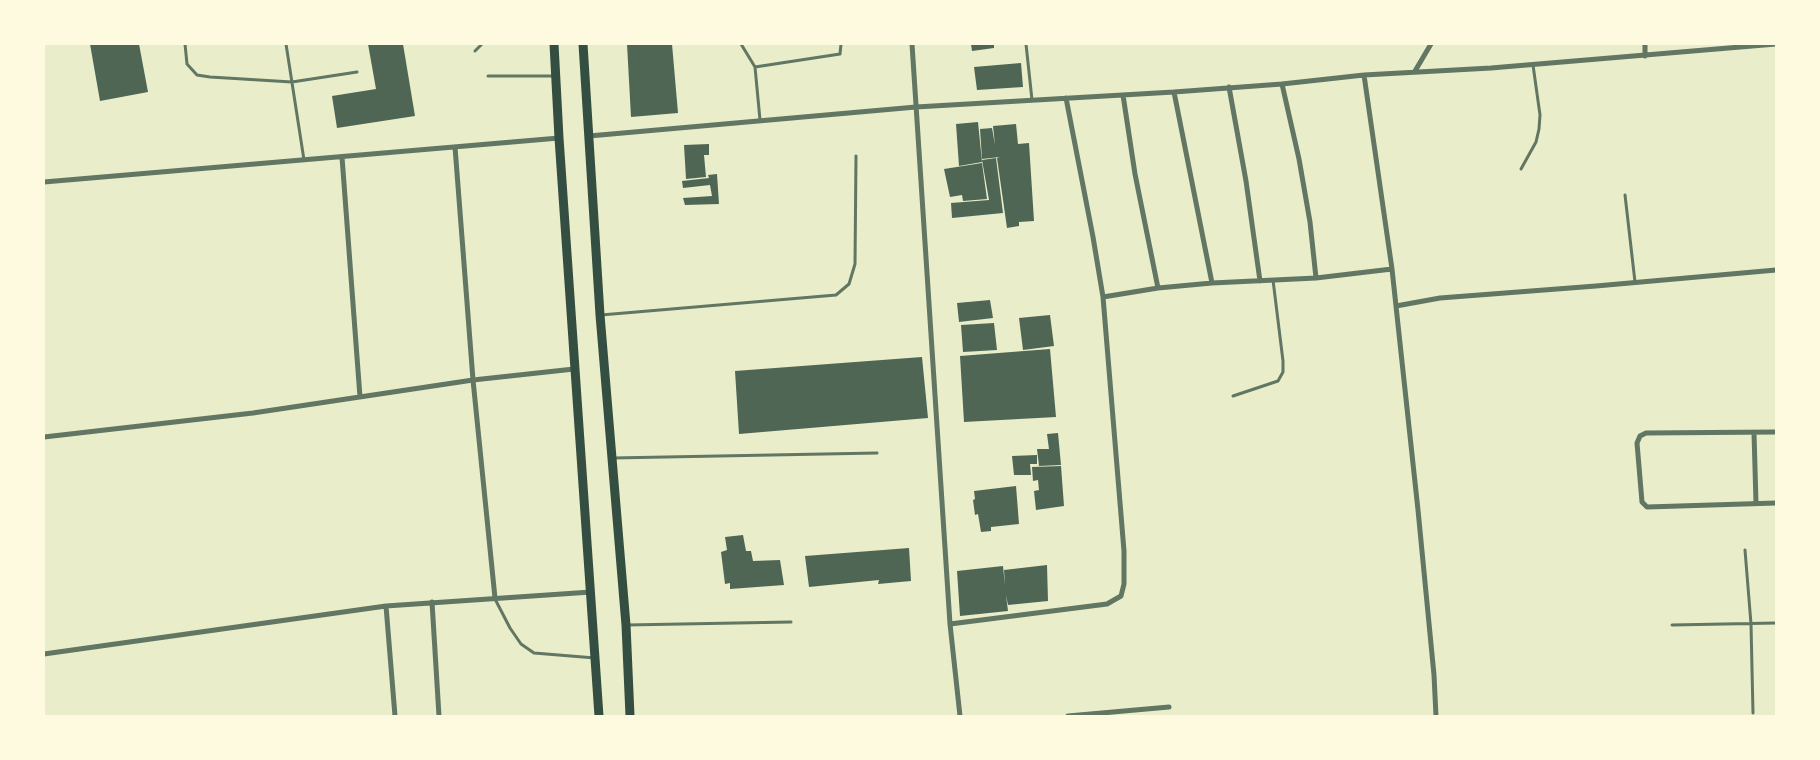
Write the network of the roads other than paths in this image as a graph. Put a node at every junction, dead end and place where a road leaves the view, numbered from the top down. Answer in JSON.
{"nodes":[{"id":1,"x":185,"y":44,"type":"edge"},
{"id":2,"x":286,"y":44,"type":"edge"},
{"id":3,"x":482,"y":44,"type":"edge"},
{"id":4,"x":554,"y":44,"type":"edge"},
{"id":5,"x":583,"y":44,"type":"edge"},
{"id":6,"x":741,"y":44,"type":"edge"},
{"id":7,"x":841,"y":44,"type":"edge"},
{"id":8,"x":912,"y":44,"type":"edge"},
{"id":9,"x":1026,"y":44,"type":"edge"},
{"id":10,"x":1432,"y":44,"type":"edge"},
{"id":11,"x":1645,"y":44,"type":"edge"},
{"id":12,"x":1776,"y":44,"type":"edge"},
{"id":13,"x":475,"y":51,"type":"dead end"},
{"id":14,"x":1645,"y":56,"type":"junction"},
{"id":15,"x":1533,"y":65,"type":"junction"},
{"id":16,"x":755,"y":67,"type":"junction"},
{"id":17,"x":1415,"y":71,"type":"junction"},
{"id":18,"x":357,"y":72,"type":"dead end"},
{"id":19,"x":1364,"y":75,"type":"junction"},
{"id":20,"x":488,"y":76,"type":"dead end"},
{"id":21,"x":556,"y":76,"type":"junction"},
{"id":22,"x":292,"y":82,"type":"junction"},
{"id":23,"x":1282,"y":84,"type":"junction"},
{"id":24,"x":1229,"y":87,"type":"junction"},
{"id":25,"x":1174,"y":92,"type":"junction"},
{"id":26,"x":1123,"y":95,"type":"junction"},
{"id":27,"x":1066,"y":98,"type":"junction"},
{"id":28,"x":1032,"y":100,"type":"junction"},
{"id":29,"x":916,"y":107,"type":"junction"},
{"id":30,"x":760,"y":120,"type":"junction"},
{"id":31,"x":589,"y":136,"type":"junction"},
{"id":32,"x":559,"y":138,"type":"junction"},
{"id":33,"x":455,"y":147,"type":"junction"},
{"id":34,"x":856,"y":156,"type":"dead end"},
{"id":35,"x":342,"y":157,"type":"junction"},
{"id":36,"x":304,"y":160,"type":"junction"},
{"id":37,"x":1521,"y":169,"type":"dead end"},
{"id":38,"x":44,"y":182,"type":"edge"},
{"id":39,"x":1625,"y":195,"type":"dead end"},
{"id":40,"x":1392,"y":269,"type":"junction"},
{"id":41,"x":1776,"y":270,"type":"edge"},
{"id":42,"x":1316,"y":278,"type":"junction"},
{"id":43,"x":1273,"y":280,"type":"junction"},
{"id":44,"x":1260,"y":281,"type":"junction"},
{"id":45,"x":1212,"y":283,"type":"junction"},
{"id":46,"x":1635,"y":283,"type":"junction"},
{"id":47,"x":1158,"y":288,"type":"junction"},
{"id":48,"x":1103,"y":297,"type":"junction"},
{"id":49,"x":1396,"y":306,"type":"junction"},
{"id":50,"x":600,"y":315,"type":"junction"},
{"id":51,"x":574,"y":369,"type":"junction"},
{"id":52,"x":473,"y":380,"type":"junction"},
{"id":53,"x":1233,"y":396,"type":"dead end"},
{"id":54,"x":360,"y":397,"type":"junction"},
{"id":55,"x":1776,"y":432,"type":"edge"},
{"id":56,"x":1754,"y":433,"type":"junction"},
{"id":57,"x":44,"y":437,"type":"edge"},
{"id":58,"x":877,"y":454,"type":"dead end"},
{"id":59,"x":612,"y":458,"type":"junction"},
{"id":60,"x":1756,"y":502,"type":"junction"},
{"id":61,"x":1776,"y":503,"type":"edge"},
{"id":62,"x":1745,"y":550,"type":"dead end"},
{"id":63,"x":591,"y":592,"type":"junction"},
{"id":64,"x":494,"y":598,"type":"junction"},
{"id":65,"x":432,"y":602,"type":"junction"},
{"id":66,"x":386,"y":606,"type":"junction"},
{"id":67,"x":791,"y":622,"type":"dead end"},
{"id":68,"x":1776,"y":623,"type":"edge"},
{"id":69,"x":950,"y":624,"type":"junction"},
{"id":70,"x":1751,"y":624,"type":"junction"},
{"id":71,"x":626,"y":625,"type":"junction"},
{"id":72,"x":1672,"y":625,"type":"dead end"},
{"id":73,"x":44,"y":654,"type":"edge"},
{"id":74,"x":595,"y":658,"type":"junction"},
{"id":75,"x":1169,"y":707,"type":"dead end"},
{"id":76,"x":1754,"y":713,"type":"dead end"},
{"id":77,"x":395,"y":716,"type":"edge"},
{"id":78,"x":439,"y":716,"type":"edge"},
{"id":79,"x":599,"y":716,"type":"edge"},
{"id":80,"x":630,"y":716,"type":"edge"},
{"id":81,"x":960,"y":716,"type":"edge"},
{"id":82,"x":1068,"y":716,"type":"edge"},
{"id":83,"x":1436,"y":716,"type":"edge"}],
"edges":[{"from":1,"to":22,"type":"lane"},
{"from":2,"to":22,"type":"lane"},
{"from":3,"to":13,"type":"lane"},
{"from":4,"to":21,"type":"main road"},
{"from":5,"to":31,"type":"main road"},
{"from":6,"to":16,"type":"lane"},
{"from":7,"to":16,"type":"lane"},
{"from":8,"to":29,"type":"street"},
{"from":9,"to":28,"type":"lane"},
{"from":10,"to":17,"type":"street"},
{"from":11,"to":14,"type":"street"},
{"from":12,"to":14,"type":"street"},
{"from":14,"to":15,"type":"street"},
{"from":15,"to":17,"type":"street"},
{"from":15,"to":37,"type":"lane"},
{"from":16,"to":30,"type":"lane"},
{"from":17,"to":19,"type":"street"},
{"from":18,"to":22,"type":"lane"},
{"from":19,"to":23,"type":"street"},
{"from":19,"to":40,"type":"street"},
{"from":20,"to":21,"type":"lane"},
{"from":21,"to":32,"type":"main road"},
{"from":22,"to":36,"type":"lane"},
{"from":23,"to":24,"type":"street"},
{"from":23,"to":42,"type":"street"},
{"from":24,"to":25,"type":"street"},
{"from":24,"to":44,"type":"street"},
{"from":25,"to":26,"type":"street"},
{"from":25,"to":45,"type":"street"},
{"from":26,"to":27,"type":"street"},
{"from":26,"to":47,"type":"street"},
{"from":27,"to":28,"type":"street"},
{"from":27,"to":48,"type":"street"},
{"from":28,"to":29,"type":"street"},
{"from":29,"to":30,"type":"street"},
{"from":29,"to":69,"type":"street"},
{"from":30,"to":31,"type":"street"},
{"from":31,"to":50,"type":"main road"},
{"from":32,"to":33,"type":"street"},
{"from":32,"to":51,"type":"main road"},
{"from":33,"to":35,"type":"street"},
{"from":33,"to":52,"type":"street"},
{"from":34,"to":50,"type":"lane"},
{"from":35,"to":36,"type":"street"},
{"from":35,"to":54,"type":"street"},
{"from":36,"to":38,"type":"street"},
{"from":39,"to":46,"type":"lane"},
{"from":40,"to":42,"type":"street"},
{"from":40,"to":49,"type":"street"},
{"from":41,"to":46,"type":"street"},
{"from":42,"to":43,"type":"street"},
{"from":43,"to":44,"type":"street"},
{"from":43,"to":53,"type":"lane"},
{"from":44,"to":45,"type":"street"},
{"from":45,"to":47,"type":"street"},
{"from":46,"to":49,"type":"street"},
{"from":47,"to":48,"type":"street"},
{"from":48,"to":69,"type":"street"},
{"from":49,"to":83,"type":"street"},
{"from":50,"to":59,"type":"main road"},
{"from":51,"to":52,"type":"street"},
{"from":51,"to":63,"type":"main road"},
{"from":52,"to":54,"type":"street"},
{"from":52,"to":64,"type":"street"},
{"from":54,"to":57,"type":"street"},
{"from":55,"to":56,"type":"street"},
{"from":56,"to":60,"type":"street"},
{"from":56,"to":60,"type":"street"},
{"from":58,"to":59,"type":"lane"},
{"from":59,"to":71,"type":"main road"},
{"from":60,"to":61,"type":"street"},
{"from":62,"to":70,"type":"lane"},
{"from":63,"to":64,"type":"street"},
{"from":63,"to":74,"type":"main road"},
{"from":64,"to":65,"type":"street"},
{"from":64,"to":74,"type":"lane"},
{"from":65,"to":66,"type":"street"},
{"from":65,"to":78,"type":"street"},
{"from":66,"to":73,"type":"street"},
{"from":66,"to":77,"type":"street"},
{"from":67,"to":71,"type":"lane"},
{"from":68,"to":70,"type":"lane"},
{"from":69,"to":81,"type":"street"},
{"from":70,"to":72,"type":"lane"},
{"from":70,"to":76,"type":"lane"},
{"from":71,"to":80,"type":"main road"},
{"from":74,"to":79,"type":"main road"},
{"from":75,"to":82,"type":"street"}]}
